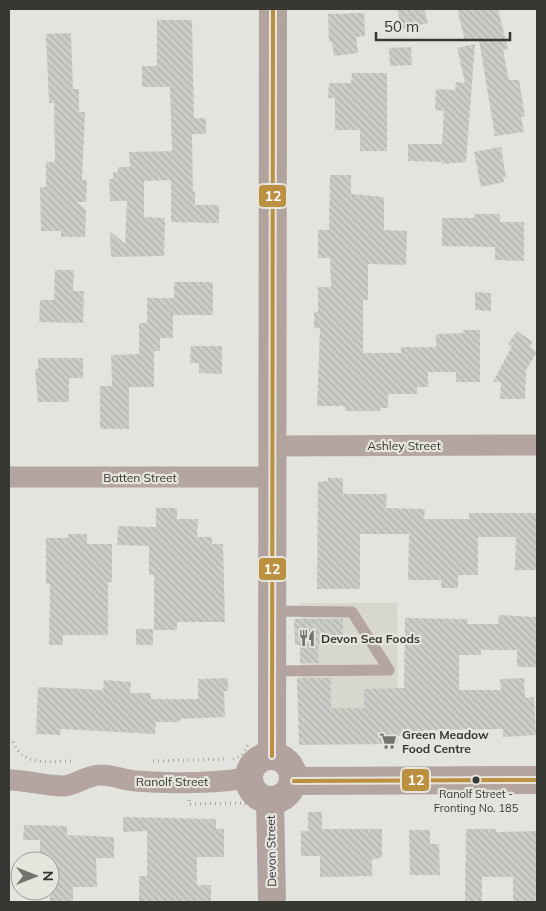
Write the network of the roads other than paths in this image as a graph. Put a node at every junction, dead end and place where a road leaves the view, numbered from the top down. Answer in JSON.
{"nodes":[{"id":1,"x":272,"y":9,"type":"edge"},
{"id":2,"x":537,"y":445,"type":"edge"},
{"id":3,"x":272,"y":446,"type":"junction"},
{"id":4,"x":9,"y":477,"type":"edge"},
{"id":5,"x":271,"y":477,"type":"junction"},
{"id":6,"x":271,"y":611,"type":"junction"},
{"id":7,"x":271,"y":670,"type":"junction"},
{"id":8,"x":272,"y":756,"type":"junction"},
{"id":9,"x":249,"y":778,"type":"junction"},
{"id":10,"x":9,"y":780,"type":"edge"},
{"id":11,"x":294,"y":780,"type":"junction"},
{"id":12,"x":537,"y":780,"type":"edge"},
{"id":13,"x":259,"y":804,"type":"junction"},
{"id":14,"x":272,"y":902,"type":"edge"}],
"edges":[{"from":1,"to":3,"type":"main road"},
{"from":2,"to":3,"type":"street","name":"Ashley Street"},
{"from":3,"to":5,"type":"main road"},
{"from":4,"to":5,"type":"street","name":"Batten Street"},
{"from":5,"to":6,"type":"main road"},
{"from":6,"to":7,"type":"main road"},
{"from":6,"to":7,"type":"lane"},
{"from":7,"to":8,"type":"main road"},
{"from":8,"to":9,"type":"main road"},
{"from":8,"to":11,"type":"main road"},
{"from":9,"to":10,"type":"street","name":"Ranolf Street"},
{"from":9,"to":13,"type":"main road"},
{"from":11,"to":12,"type":"street"},
{"from":11,"to":13,"type":"main road"},
{"from":13,"to":14,"type":"main road","name":"Devon Street"}]}
